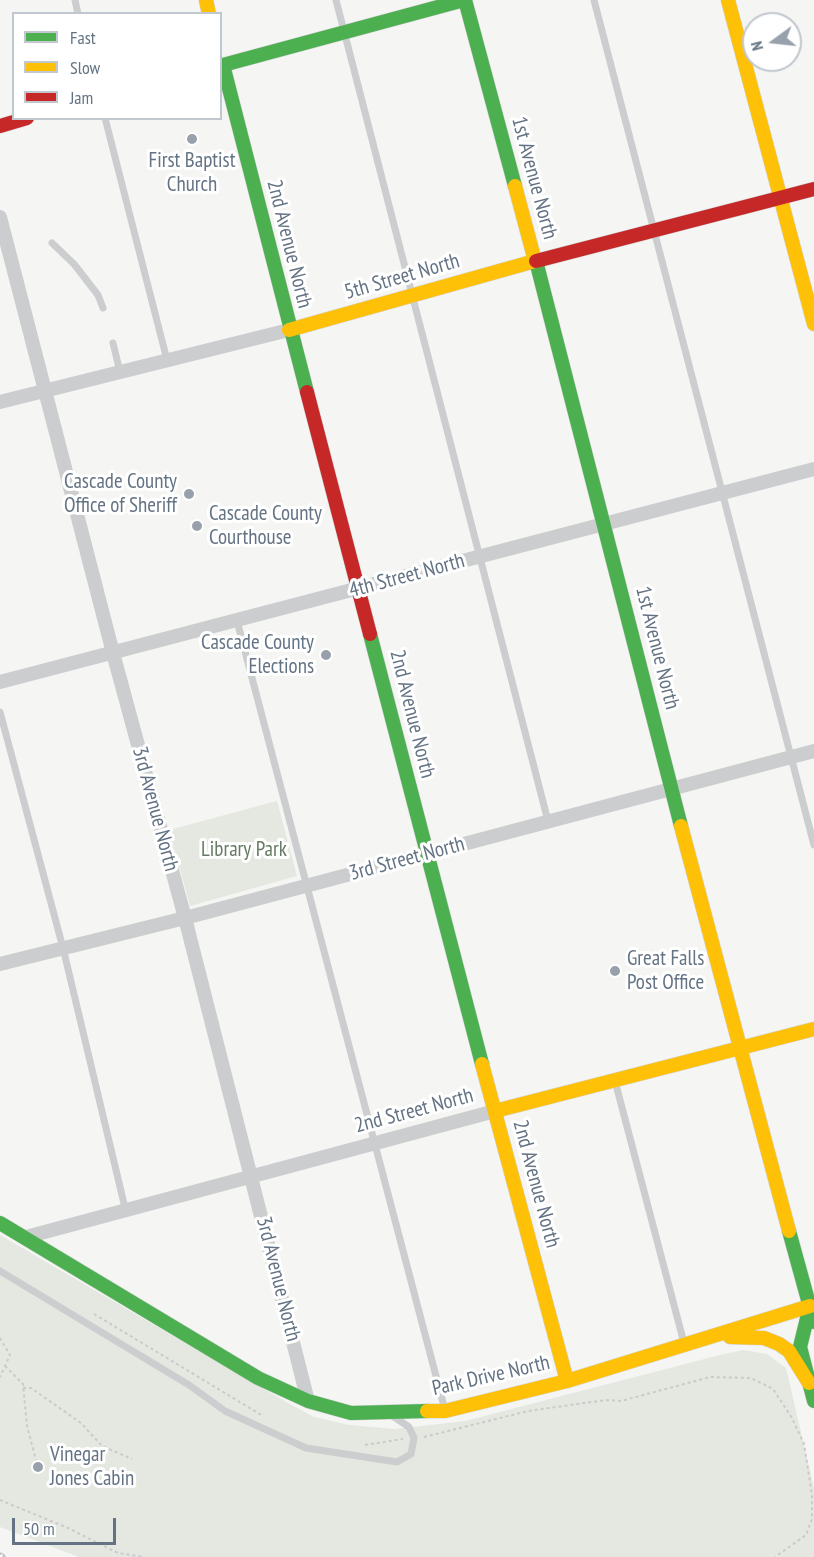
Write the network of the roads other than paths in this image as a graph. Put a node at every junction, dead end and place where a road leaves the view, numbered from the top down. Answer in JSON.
{"nodes":[{"id":1,"x":336,"y":0,"type":"edge"},
{"id":2,"x":464,"y":0,"type":"edge"},
{"id":3,"x":594,"y":0,"type":"edge"},
{"id":4,"x":728,"y":0,"type":"edge"},
{"id":5,"x":344,"y":32,"type":"junction"},
{"id":6,"x":222,"y":63,"type":"edge"},
{"id":7,"x":222,"y":67,"type":"edge"},
{"id":8,"x":20,"y":120,"type":"edge"},
{"id":9,"x":106,"y":120,"type":"edge"},
{"id":10,"x":0,"y":126,"type":"edge"},
{"id":11,"x":814,"y":189,"type":"edge"},
{"id":12,"x":779,"y":198,"type":"junction"},
{"id":13,"x":0,"y":217,"type":"edge"},
{"id":14,"x":656,"y":230,"type":"junction"},
{"id":15,"x":52,"y":243,"type":"dead end"},
{"id":16,"x":535,"y":261,"type":"junction"},
{"id":17,"x":414,"y":295,"type":"junction"},
{"id":18,"x":103,"y":308,"type":"dead end"},
{"id":19,"x":814,"y":324,"type":"edge"},
{"id":20,"x":289,"y":330,"type":"junction"},
{"id":21,"x":113,"y":343,"type":"dead end"},
{"id":22,"x":167,"y":360,"type":"junction"},
{"id":23,"x":120,"y":372,"type":"junction"},
{"id":24,"x":46,"y":390,"type":"junction"},
{"id":25,"x":0,"y":402,"type":"edge"},
{"id":26,"x":814,"y":469,"type":"edge"},
{"id":27,"x":722,"y":492,"type":"junction"},
{"id":28,"x":602,"y":523,"type":"junction"},
{"id":29,"x":478,"y":557,"type":"junction"},
{"id":30,"x":359,"y":590,"type":"junction"},
{"id":31,"x":237,"y":621,"type":"junction"},
{"id":32,"x":113,"y":653,"type":"junction"},
{"id":33,"x":0,"y":682,"type":"edge"},
{"id":34,"x":0,"y":712,"type":"edge"},
{"id":35,"x":814,"y":751,"type":"edge"},
{"id":36,"x":790,"y":757,"type":"junction"},
{"id":37,"x":671,"y":788,"type":"junction"},
{"id":38,"x":548,"y":821,"type":"junction"},
{"id":39,"x":814,"y":845,"type":"edge"},
{"id":40,"x":426,"y":854,"type":"junction"},
{"id":41,"x":307,"y":886,"type":"junction"},
{"id":42,"x":185,"y":918,"type":"junction"},
{"id":43,"x":63,"y":948,"type":"junction"},
{"id":44,"x":0,"y":964,"type":"edge"},
{"id":45,"x":814,"y":1029,"type":"edge"},
{"id":46,"x":739,"y":1050,"type":"junction"},
{"id":47,"x":615,"y":1081,"type":"junction"},
{"id":48,"x":495,"y":1111,"type":"junction"},
{"id":49,"x":375,"y":1143,"type":"junction"},
{"id":50,"x":252,"y":1176,"type":"junction"},
{"id":51,"x":126,"y":1212,"type":"junction"},
{"id":52,"x":0,"y":1223,"type":"edge"},
{"id":53,"x":26,"y":1237,"type":"junction"},
{"id":54,"x":0,"y":1271,"type":"edge"},
{"id":55,"x":812,"y":1306,"type":"edge"},
{"id":56,"x":814,"y":1322,"type":"edge"},
{"id":57,"x":711,"y":1337,"type":"junction"},
{"id":58,"x":684,"y":1345,"type":"junction"},
{"id":59,"x":567,"y":1381,"type":"junction"},
{"id":60,"x":809,"y":1383,"type":"junction"},
{"id":61,"x":308,"y":1401,"type":"junction"},
{"id":62,"x":814,"y":1401,"type":"edge"},
{"id":63,"x":446,"y":1411,"type":"junction"},
{"id":64,"x":390,"y":1414,"type":"junction"}],
"edges":[{"from":1,"to":5,"type":"lane"},
{"from":2,"to":5,"type":"main road"},
{"from":2,"to":16,"type":"main road","name":"1st Avenue North"},
{"from":3,"to":14,"type":"lane"},
{"from":4,"to":12,"type":"main road"},
{"from":5,"to":6,"type":"main road"},
{"from":5,"to":17,"type":"lane"},
{"from":7,"to":20,"type":"main road","name":"2nd Avenue North"},
{"from":8,"to":10,"type":"main road"},
{"from":9,"to":22,"type":"lane"},
{"from":11,"to":12,"type":"main road","name":"5th Street North"},
{"from":12,"to":14,"type":"main road","name":"5th Street North"},
{"from":12,"to":19,"type":"main road"},
{"from":13,"to":24,"type":"street","name":"3rd Avenue North"},
{"from":14,"to":16,"type":"main road","name":"5th Street North"},
{"from":14,"to":27,"type":"lane"},
{"from":15,"to":18,"type":"lane"},
{"from":16,"to":17,"type":"main road","name":"5th Street North"},
{"from":16,"to":28,"type":"main road","name":"1st Avenue North"},
{"from":17,"to":20,"type":"main road","name":"5th Street North"},
{"from":17,"to":29,"type":"lane"},
{"from":20,"to":22,"type":"street","name":"5th Street North"},
{"from":20,"to":30,"type":"main road","name":"2nd Avenue North"},
{"from":21,"to":23,"type":"lane"},
{"from":22,"to":23,"type":"street","name":"5th Street North"},
{"from":23,"to":24,"type":"street","name":"5th Street North"},
{"from":24,"to":25,"type":"street","name":"5th Street North"},
{"from":24,"to":32,"type":"street","name":"3rd Avenue North"},
{"from":26,"to":27,"type":"street","name":"4th Street North"},
{"from":27,"to":28,"type":"street","name":"4th Street North"},
{"from":27,"to":36,"type":"lane"},
{"from":28,"to":29,"type":"street","name":"4th Street North"},
{"from":28,"to":37,"type":"main road","name":"1st Avenue North"},
{"from":29,"to":30,"type":"street","name":"4th Street North"},
{"from":29,"to":38,"type":"lane"},
{"from":30,"to":31,"type":"street","name":"4th Street North"},
{"from":30,"to":40,"type":"main road","name":"2nd Avenue North"},
{"from":31,"to":32,"type":"street","name":"4th Street North"},
{"from":31,"to":41,"type":"lane"},
{"from":32,"to":33,"type":"street","name":"4th Street North"},
{"from":32,"to":42,"type":"street","name":"3rd Avenue North"},
{"from":34,"to":43,"type":"lane"},
{"from":35,"to":36,"type":"street","name":"3rd Street North"},
{"from":36,"to":37,"type":"street","name":"3rd Street North"},
{"from":36,"to":39,"type":"lane"},
{"from":37,"to":38,"type":"street","name":"3rd Street North"},
{"from":37,"to":46,"type":"main road","name":"1st Avenue North"},
{"from":38,"to":40,"type":"street","name":"3rd Street North"},
{"from":40,"to":41,"type":"street","name":"3rd Street North"},
{"from":40,"to":48,"type":"main road","name":"2nd Avenue North"},
{"from":41,"to":42,"type":"street","name":"3rd Street North"},
{"from":41,"to":49,"type":"lane"},
{"from":42,"to":43,"type":"street","name":"3rd Street North"},
{"from":42,"to":50,"type":"street","name":"3rd Avenue North"},
{"from":43,"to":44,"type":"street","name":"3rd Street North"},
{"from":43,"to":51,"type":"lane"},
{"from":45,"to":46,"type":"main road","name":"2nd Street North"},
{"from":46,"to":47,"type":"main road","name":"2nd Street North"},
{"from":46,"to":55,"type":"main road","name":"1st Avenue North"},
{"from":47,"to":48,"type":"main road","name":"2nd Street North"},
{"from":47,"to":58,"type":"lane"},
{"from":48,"to":49,"type":"street","name":"2nd Street North"},
{"from":48,"to":59,"type":"main road","name":"2nd Avenue North"},
{"from":49,"to":50,"type":"street","name":"2nd Street North"},
{"from":49,"to":63,"type":"lane"},
{"from":50,"to":51,"type":"street","name":"2nd Street North"},
{"from":50,"to":61,"type":"street","name":"3rd Avenue North"},
{"from":51,"to":53,"type":"street","name":"2nd Street North"},
{"from":52,"to":53,"type":"main road","name":"Park Drive North"},
{"from":53,"to":61,"type":"main road","name":"Park Drive North"},
{"from":54,"to":64,"type":"lane"},
{"from":55,"to":56,"type":"main road","name":"1st Avenue North"},
{"from":55,"to":57,"type":"main road","name":"Park Drive North"},
{"from":55,"to":60,"type":"main road","name":"1st Avenue North"},
{"from":57,"to":58,"type":"main road","name":"Park Drive North"},
{"from":57,"to":60,"type":"main road"},
{"from":58,"to":59,"type":"main road","name":"Park Drive North"},
{"from":59,"to":63,"type":"main road","name":"Park Drive North"},
{"from":60,"to":62,"type":"main road","name":"1st Avenue North"},
{"from":61,"to":64,"type":"main road","name":"Park Drive North"},
{"from":63,"to":64,"type":"main road","name":"Park Drive North"}]}
